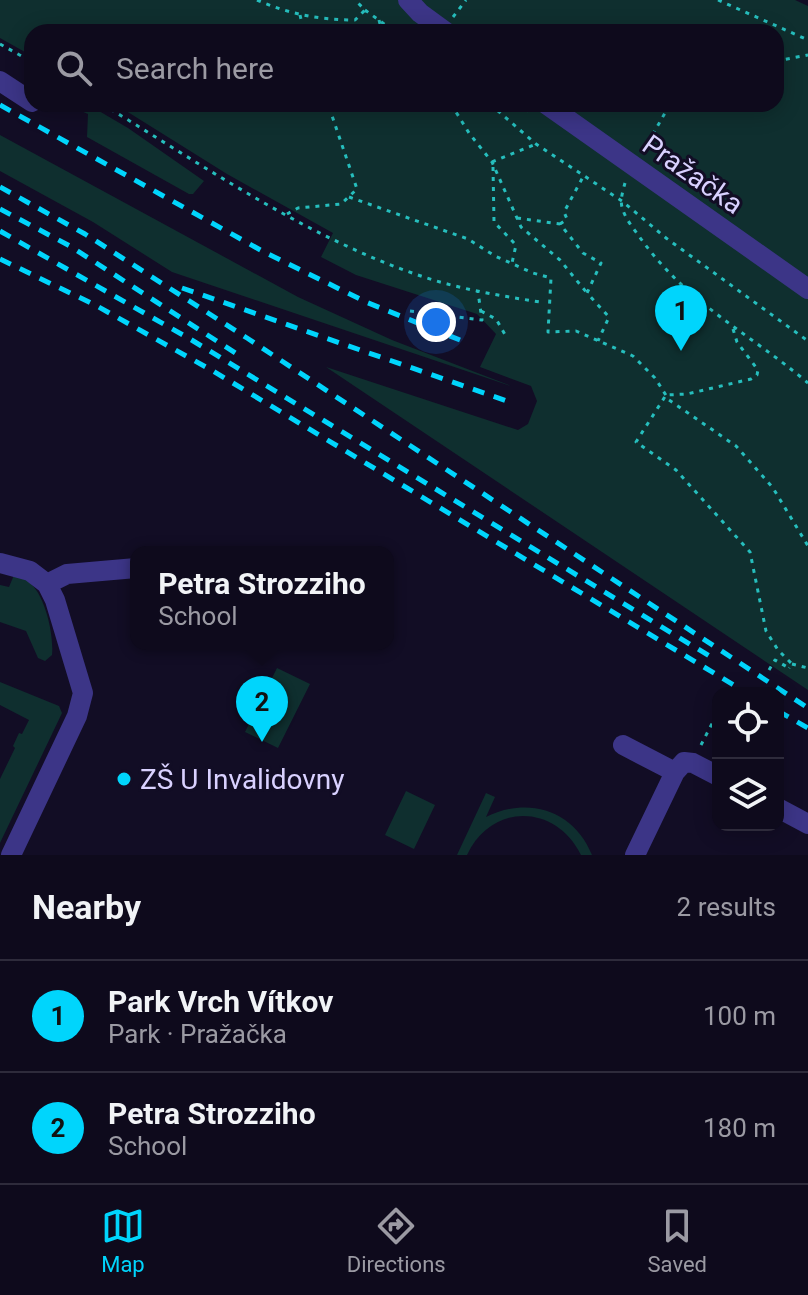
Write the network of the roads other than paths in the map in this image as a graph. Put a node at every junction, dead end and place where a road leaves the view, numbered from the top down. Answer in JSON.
{"nodes":[{"id":1,"x":408,"y":0,"type":"edge"},
{"id":2,"x":444,"y":24,"type":"edge"},
{"id":3,"x":0,"y":81,"type":"edge"},
{"id":4,"x":24,"y":97,"type":"edge"},
{"id":5,"x":557,"y":112,"type":"edge"},
{"id":6,"x":808,"y":289,"type":"edge"},
{"id":7,"x":0,"y":563,"type":"edge"},
{"id":8,"x":130,"y":569,"type":"edge"},
{"id":9,"x":51,"y":592,"type":"junction"},
{"id":10,"x":623,"y":745,"type":"dead end"},
{"id":11,"x":684,"y":768,"type":"junction"},
{"id":12,"x":712,"y":775,"type":"edge"},
{"id":13,"x":784,"y":811,"type":"edge"},
{"id":14,"x":808,"y":824,"type":"edge"},
{"id":15,"x":11,"y":855,"type":"edge"},
{"id":16,"x":635,"y":855,"type":"edge"}],
"edges":[{"from":1,"to":2,"type":"street"},
{"from":3,"to":4,"type":"street"},
{"from":5,"to":6,"type":"street","name":"Pražačka"},
{"from":7,"to":9,"type":"street"},
{"from":8,"to":9,"type":"street"},
{"from":9,"to":15,"type":"street"},
{"from":10,"to":11,"type":"street"},
{"from":11,"to":12,"type":"street"},
{"from":11,"to":16,"type":"street"},
{"from":13,"to":14,"type":"street"}]}
